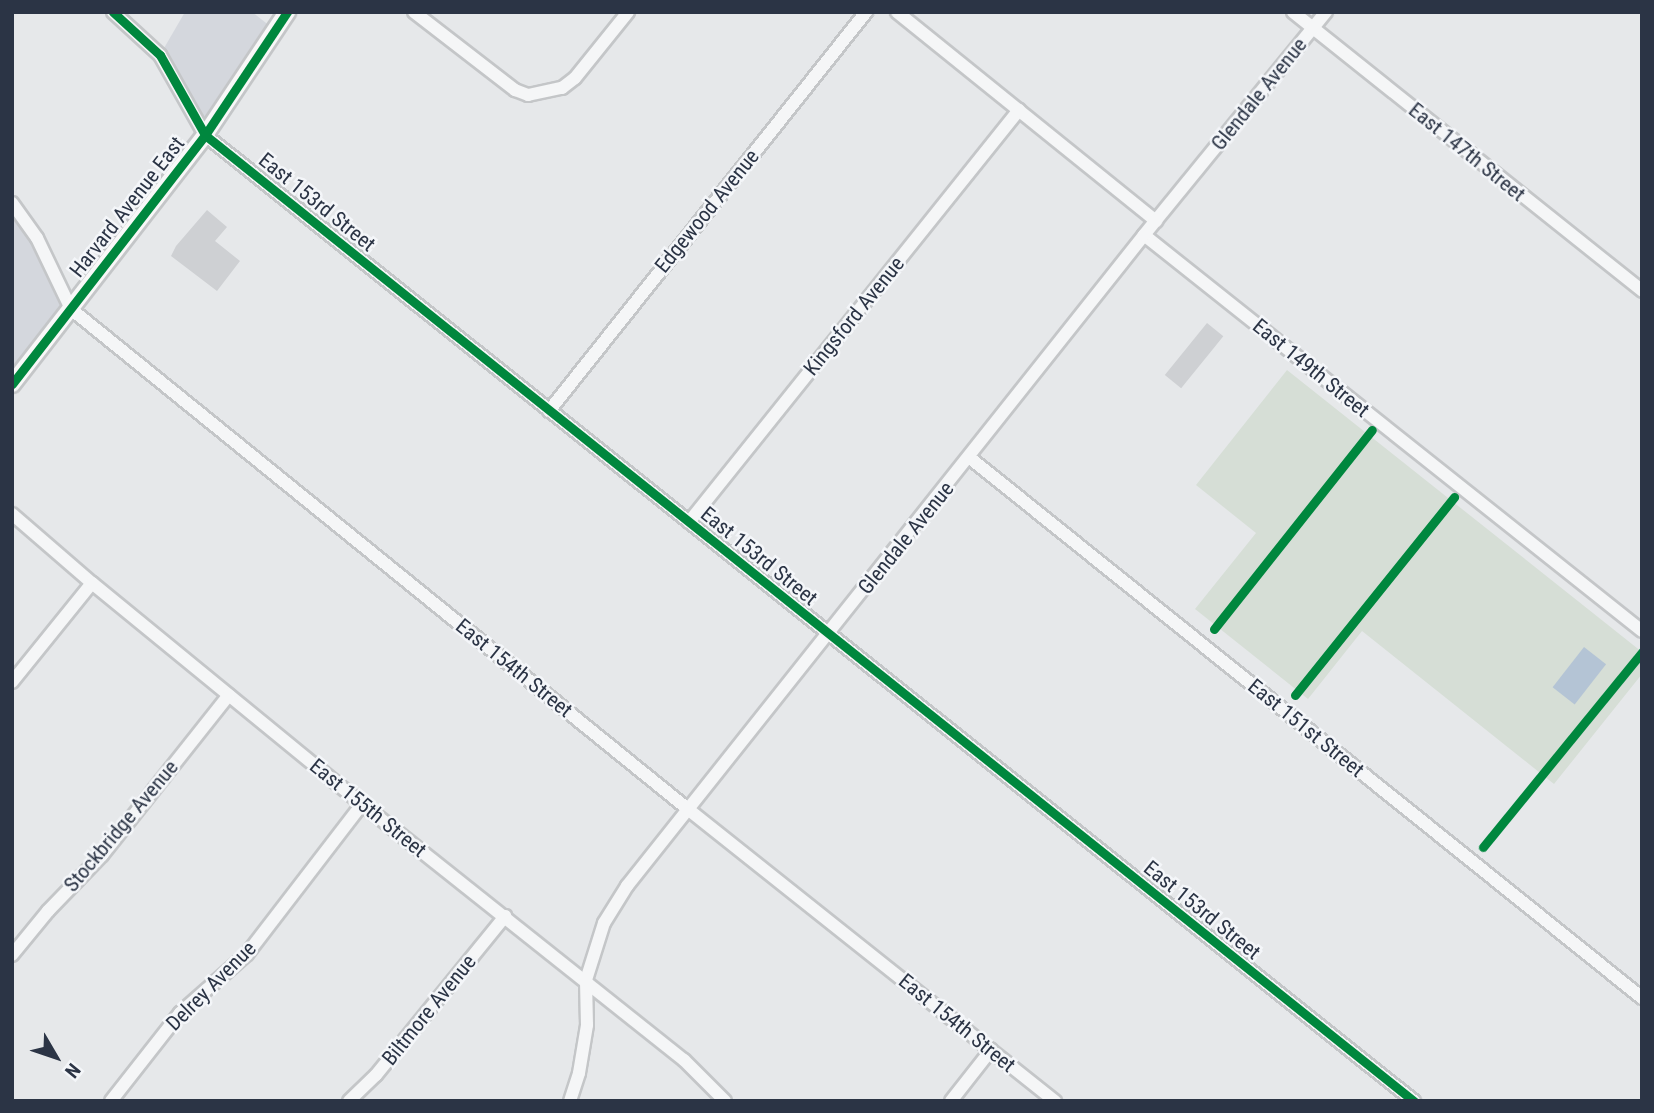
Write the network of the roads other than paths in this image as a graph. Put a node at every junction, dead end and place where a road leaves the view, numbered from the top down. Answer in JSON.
{"nodes":[{"id":1,"x":113,"y":12,"type":"edge"},
{"id":2,"x":287,"y":12,"type":"edge"},
{"id":3,"x":414,"y":12,"type":"edge"},
{"id":4,"x":628,"y":12,"type":"edge"},
{"id":5,"x":866,"y":12,"type":"edge"},
{"id":6,"x":897,"y":12,"type":"edge"},
{"id":7,"x":1293,"y":12,"type":"edge"},
{"id":8,"x":1326,"y":12,"type":"edge"},
{"id":9,"x":1313,"y":29,"type":"junction"},
{"id":10,"x":1019,"y":110,"type":"junction"},
{"id":11,"x":205,"y":135,"type":"junction"},
{"id":12,"x":12,"y":203,"type":"edge"},
{"id":13,"x":1156,"y":221,"type":"junction"},
{"id":14,"x":1144,"y":235,"type":"junction"},
{"id":15,"x":1642,"y":291,"type":"edge"},
{"id":16,"x":71,"y":309,"type":"junction"},
{"id":17,"x":12,"y":384,"type":"edge"},
{"id":18,"x":549,"y":411,"type":"junction"},
{"id":19,"x":970,"y":458,"type":"junction"},
{"id":20,"x":12,"y":514,"type":"edge"},
{"id":21,"x":689,"y":522,"type":"junction"},
{"id":22,"x":92,"y":583,"type":"junction"},
{"id":23,"x":1642,"y":631,"type":"edge"},
{"id":24,"x":829,"y":635,"type":"junction"},
{"id":25,"x":12,"y":682,"type":"edge"},
{"id":26,"x":229,"y":695,"type":"junction"},
{"id":27,"x":362,"y":804,"type":"junction"},
{"id":28,"x":689,"y":810,"type":"junction"},
{"id":29,"x":505,"y":916,"type":"junction"},
{"id":30,"x":12,"y":955,"type":"edge"},
{"id":31,"x":586,"y":980,"type":"junction"},
{"id":32,"x":1642,"y":998,"type":"edge"},
{"id":33,"x":991,"y":1050,"type":"junction"},
{"id":34,"x":111,"y":1101,"type":"edge"},
{"id":35,"x":349,"y":1101,"type":"edge"},
{"id":36,"x":570,"y":1101,"type":"edge"},
{"id":37,"x":725,"y":1101,"type":"edge"},
{"id":38,"x":951,"y":1101,"type":"edge"},
{"id":39,"x":1055,"y":1101,"type":"edge"},
{"id":40,"x":1414,"y":1101,"type":"edge"}],
"edges":[{"from":1,"to":11,"type":"street","name":"East 153rd Street"},
{"from":2,"to":11,"type":"main road","name":"Harvard Avenue East"},
{"from":3,"to":4,"type":"street"},
{"from":5,"to":18,"type":"street","name":"Edgewood Avenue"},
{"from":6,"to":10,"type":"street"},
{"from":7,"to":9,"type":"street","name":"East 147th Street"},
{"from":8,"to":9,"type":"street","name":"Glendale Avenue"},
{"from":9,"to":13,"type":"street","name":"Glendale Avenue"},
{"from":9,"to":15,"type":"street","name":"East 147th Street"},
{"from":10,"to":13,"type":"street"},
{"from":10,"to":21,"type":"street","name":"Kingsford Avenue"},
{"from":11,"to":16,"type":"main road","name":"Harvard Avenue East"},
{"from":11,"to":18,"type":"street","name":"East 153rd Street"},
{"from":12,"to":16,"type":"street","name":"East 154th Street"},
{"from":13,"to":14,"type":"street","name":"Glendale Avenue"},
{"from":14,"to":19,"type":"street","name":"Glendale Avenue"},
{"from":14,"to":23,"type":"street","name":"East 149th Street"},
{"from":16,"to":17,"type":"main road","name":"Harvard Avenue East"},
{"from":16,"to":28,"type":"street","name":"East 154th Street"},
{"from":18,"to":21,"type":"street","name":"East 153rd Street"},
{"from":19,"to":24,"type":"street","name":"Glendale Avenue"},
{"from":19,"to":32,"type":"street","name":"East 151st Street"},
{"from":20,"to":22,"type":"street","name":"East 155th Street"},
{"from":21,"to":24,"type":"street","name":"East 153rd Street"},
{"from":22,"to":25,"type":"street"},
{"from":22,"to":26,"type":"street","name":"East 155th Street"},
{"from":24,"to":28,"type":"street","name":"Glendale Avenue"},
{"from":24,"to":40,"type":"street","name":"East 153rd Street"},
{"from":26,"to":27,"type":"street","name":"East 155th Street"},
{"from":26,"to":30,"type":"street","name":"Stockbridge Avenue"},
{"from":27,"to":29,"type":"street","name":"East 155th Street"},
{"from":27,"to":34,"type":"street","name":"Delrey Avenue"},
{"from":28,"to":31,"type":"street","name":"Glendale Avenue"},
{"from":28,"to":33,"type":"street","name":"East 154th Street"},
{"from":29,"to":31,"type":"street","name":"East 155th Street"},
{"from":29,"to":35,"type":"street","name":"Biltmore Avenue"},
{"from":31,"to":36,"type":"street","name":"Glendale Avenue"},
{"from":31,"to":37,"type":"street","name":"East 155th Street"},
{"from":33,"to":38,"type":"street"},
{"from":33,"to":39,"type":"street","name":"East 154th Street"}]}
